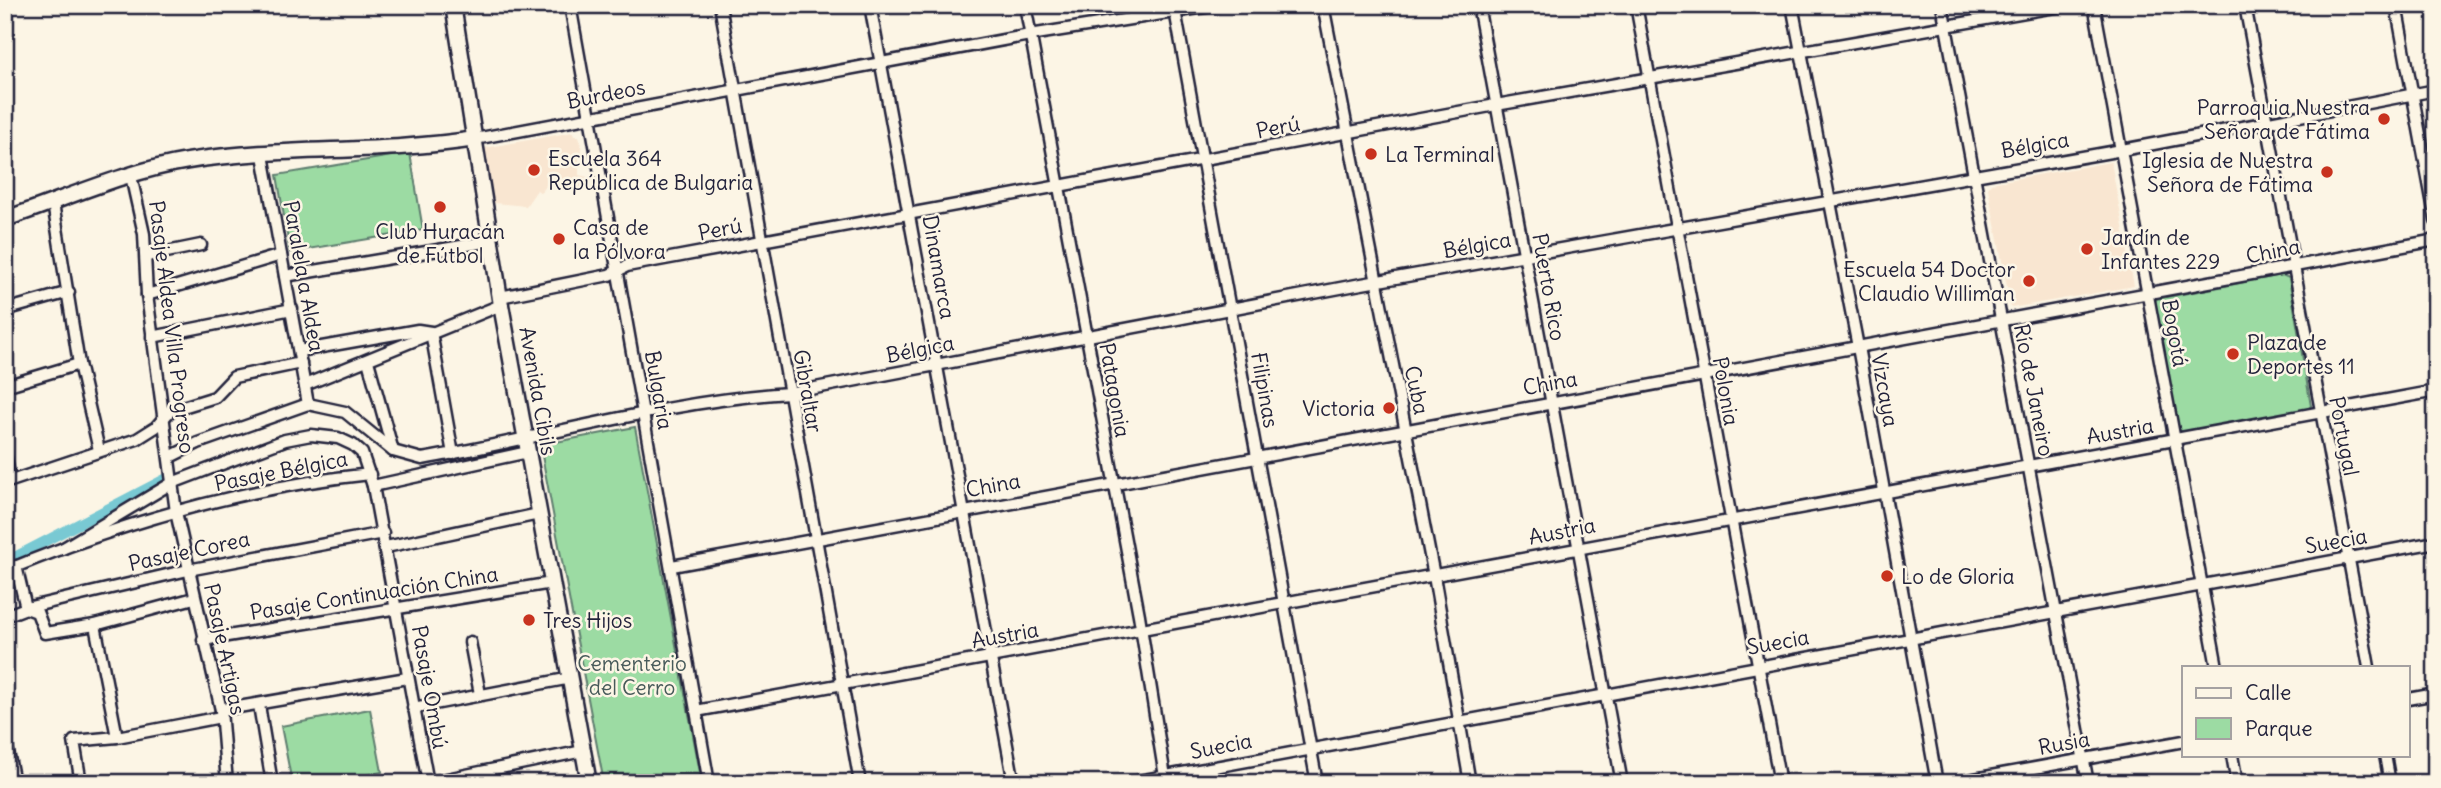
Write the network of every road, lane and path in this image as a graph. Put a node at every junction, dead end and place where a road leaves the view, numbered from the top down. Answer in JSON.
{"nodes":[{"id":1,"x":453,"y":5,"type":"edge"},
{"id":2,"x":570,"y":5,"type":"edge"},
{"id":3,"x":720,"y":5,"type":"edge"},
{"id":4,"x":870,"y":5,"type":"edge"},
{"id":5,"x":1025,"y":5,"type":"edge"},
{"id":6,"x":1218,"y":5,"type":"edge"},
{"id":7,"x":1324,"y":5,"type":"edge"},
{"id":8,"x":1478,"y":5,"type":"edge"},
{"id":9,"x":1636,"y":5,"type":"edge"},
{"id":10,"x":1792,"y":5,"type":"edge"},
{"id":11,"x":1942,"y":5,"type":"edge"},
{"id":12,"x":2066,"y":5,"type":"edge"},
{"id":13,"x":2094,"y":5,"type":"edge"},
{"id":14,"x":2245,"y":5,"type":"edge"},
{"id":15,"x":2396,"y":5,"type":"edge"},
{"id":16,"x":1175,"y":9,"type":"edge"},
{"id":17,"x":1946,"y":27,"type":"junction"},
{"id":18,"x":1030,"y":36,"type":"junction"},
{"id":19,"x":1800,"y":53,"type":"junction"},
{"id":20,"x":881,"y":64,"type":"junction"},
{"id":21,"x":1650,"y":78,"type":"junction"},
{"id":22,"x":736,"y":90,"type":"junction"},
{"id":23,"x":2436,"y":90,"type":"edge"},
{"id":24,"x":2413,"y":94,"type":"junction"},
{"id":25,"x":1496,"y":105,"type":"junction"},
{"id":26,"x":592,"y":118,"type":"junction"},
{"id":27,"x":2266,"y":122,"type":"junction"},
{"id":28,"x":1348,"y":134,"type":"junction"},
{"id":29,"x":475,"y":139,"type":"junction"},
{"id":30,"x":2122,"y":150,"type":"junction"},
{"id":31,"x":263,"y":155,"type":"junction"},
{"id":32,"x":1202,"y":162,"type":"junction"},
{"id":33,"x":131,"y":176,"type":"junction"},
{"id":34,"x":1973,"y":176,"type":"junction"},
{"id":35,"x":1058,"y":185,"type":"junction"},
{"id":36,"x":1827,"y":200,"type":"junction"},
{"id":37,"x":53,"y":203,"type":"junction"},
{"id":38,"x":910,"y":214,"type":"junction"},
{"id":39,"x":5,"y":219,"type":"edge"},
{"id":40,"x":2436,"y":221,"type":"edge"},
{"id":41,"x":1677,"y":227,"type":"junction"},
{"id":42,"x":2436,"y":240,"type":"edge"},
{"id":43,"x":491,"y":241,"type":"junction"},
{"id":44,"x":761,"y":241,"type":"junction"},
{"id":45,"x":201,"y":245,"type":"dead end"},
{"id":46,"x":146,"y":256,"type":"junction"},
{"id":47,"x":281,"y":256,"type":"junction"},
{"id":48,"x":1524,"y":257,"type":"junction"},
{"id":49,"x":2294,"y":267,"type":"junction"},
{"id":50,"x":619,"y":270,"type":"junction"},
{"id":51,"x":285,"y":276,"type":"junction"},
{"id":52,"x":1376,"y":282,"type":"junction"},
{"id":53,"x":69,"y":292,"type":"junction"},
{"id":54,"x":2148,"y":294,"type":"junction"},
{"id":55,"x":147,"y":295,"type":"junction"},
{"id":56,"x":501,"y":301,"type":"junction"},
{"id":57,"x":292,"y":309,"type":"junction"},
{"id":58,"x":5,"y":310,"type":"edge"},
{"id":59,"x":1230,"y":311,"type":"junction"},
{"id":60,"x":2001,"y":320,"type":"junction"},
{"id":61,"x":431,"y":332,"type":"junction"},
{"id":62,"x":152,"y":337,"type":"junction"},
{"id":63,"x":1086,"y":337,"type":"junction"},
{"id":64,"x":1858,"y":347,"type":"junction"},
{"id":65,"x":299,"y":351,"type":"junction"},
{"id":66,"x":368,"y":361,"type":"junction"},
{"id":67,"x":301,"y":363,"type":"junction"},
{"id":68,"x":79,"y":364,"type":"junction"},
{"id":69,"x":937,"y":365,"type":"junction"},
{"id":70,"x":1703,"y":374,"type":"junction"},
{"id":71,"x":306,"y":385,"type":"junction"},
{"id":72,"x":5,"y":386,"type":"edge"},
{"id":73,"x":2436,"y":391,"type":"edge"},
{"id":74,"x":789,"y":393,"type":"junction"},
{"id":75,"x":1550,"y":402,"type":"junction"},
{"id":76,"x":308,"y":404,"type":"junction"},
{"id":77,"x":2320,"y":414,"type":"junction"},
{"id":78,"x":164,"y":415,"type":"junction"},
{"id":79,"x":643,"y":415,"type":"junction"},
{"id":80,"x":1406,"y":429,"type":"junction"},
{"id":81,"x":2175,"y":440,"type":"junction"},
{"id":82,"x":526,"y":444,"type":"junction"},
{"id":83,"x":99,"y":450,"type":"junction"},
{"id":84,"x":393,"y":451,"type":"junction"},
{"id":85,"x":5,"y":452,"type":"edge"},
{"id":86,"x":453,"y":454,"type":"junction"},
{"id":87,"x":170,"y":457,"type":"junction"},
{"id":88,"x":1257,"y":457,"type":"junction"},
{"id":89,"x":2029,"y":467,"type":"junction"},
{"id":90,"x":370,"y":474,"type":"junction"},
{"id":91,"x":7,"y":482,"type":"edge"},
{"id":92,"x":172,"y":483,"type":"junction"},
{"id":93,"x":1113,"y":484,"type":"junction"},
{"id":94,"x":373,"y":485,"type":"junction"},
{"id":95,"x":1884,"y":494,"type":"junction"},
{"id":96,"x":964,"y":510,"type":"junction"},
{"id":97,"x":176,"y":512,"type":"junction"},
{"id":98,"x":539,"y":514,"type":"junction"},
{"id":99,"x":1730,"y":521,"type":"junction"},
{"id":100,"x":383,"y":533,"type":"junction"},
{"id":101,"x":816,"y":537,"type":"junction"},
{"id":102,"x":2436,"y":542,"type":"edge"},
{"id":103,"x":386,"y":547,"type":"junction"},
{"id":104,"x":1578,"y":548,"type":"junction"},
{"id":105,"x":62,"y":549,"type":"junction"},
{"id":106,"x":2348,"y":558,"type":"junction"},
{"id":107,"x":16,"y":566,"type":"junction"},
{"id":108,"x":672,"y":566,"type":"junction"},
{"id":109,"x":5,"y":570,"type":"edge"},
{"id":110,"x":188,"y":570,"type":"junction"},
{"id":111,"x":1434,"y":576,"type":"junction"},
{"id":112,"x":552,"y":583,"type":"junction"},
{"id":113,"x":2203,"y":584,"type":"junction"},
{"id":114,"x":194,"y":598,"type":"junction"},
{"id":115,"x":1284,"y":603,"type":"junction"},
{"id":116,"x":26,"y":608,"type":"junction"},
{"id":117,"x":397,"y":608,"type":"junction"},
{"id":118,"x":2054,"y":613,"type":"junction"},
{"id":119,"x":5,"y":616,"type":"edge"},
{"id":120,"x":95,"y":625,"type":"junction"},
{"id":121,"x":1141,"y":630,"type":"junction"},
{"id":122,"x":1910,"y":638,"type":"junction"},
{"id":123,"x":203,"y":640,"type":"junction"},
{"id":124,"x":470,"y":642,"type":"dead end"},
{"id":125,"x":991,"y":657,"type":"junction"},
{"id":126,"x":1757,"y":665,"type":"junction"},
{"id":127,"x":2217,"y":666,"type":"edge"},
{"id":128,"x":2369,"y":666,"type":"edge"},
{"id":129,"x":407,"y":678,"type":"junction"},
{"id":130,"x":571,"y":678,"type":"junction"},
{"id":131,"x":843,"y":684,"type":"junction"},
{"id":132,"x":480,"y":694,"type":"junction"},
{"id":133,"x":2436,"y":694,"type":"edge"},
{"id":134,"x":1606,"y":696,"type":"junction"},
{"id":135,"x":2410,"y":699,"type":"edge"},
{"id":136,"x":259,"y":705,"type":"junction"},
{"id":137,"x":413,"y":708,"type":"junction"},
{"id":138,"x":696,"y":711,"type":"junction"},
{"id":139,"x":221,"y":714,"type":"junction"},
{"id":140,"x":1458,"y":721,"type":"junction"},
{"id":141,"x":5,"y":736,"type":"edge"},
{"id":142,"x":117,"y":737,"type":"junction"},
{"id":143,"x":2182,"y":741,"type":"edge"},
{"id":144,"x":1311,"y":748,"type":"junction"},
{"id":145,"x":583,"y":751,"type":"junction"},
{"id":146,"x":2232,"y":756,"type":"edge"},
{"id":147,"x":2385,"y":756,"type":"edge"},
{"id":148,"x":2084,"y":759,"type":"junction"},
{"id":149,"x":1166,"y":779,"type":"edge"},
{"id":150,"x":14,"y":783,"type":"edge"},
{"id":151,"x":81,"y":783,"type":"edge"},
{"id":152,"x":227,"y":783,"type":"edge"},
{"id":153,"x":272,"y":783,"type":"edge"},
{"id":154,"x":427,"y":783,"type":"edge"},
{"id":155,"x":589,"y":783,"type":"edge"},
{"id":156,"x":709,"y":783,"type":"edge"},
{"id":157,"x":860,"y":783,"type":"edge"},
{"id":158,"x":1014,"y":783,"type":"edge"},
{"id":159,"x":1128,"y":783,"type":"edge"},
{"id":160,"x":1317,"y":783,"type":"edge"},
{"id":161,"x":1470,"y":783,"type":"edge"},
{"id":162,"x":1622,"y":783,"type":"edge"},
{"id":163,"x":1780,"y":783,"type":"edge"},
{"id":164,"x":1937,"y":783,"type":"edge"},
{"id":165,"x":1952,"y":783,"type":"edge"},
{"id":166,"x":2088,"y":783,"type":"edge"},
{"id":167,"x":2237,"y":783,"type":"edge"},
{"id":168,"x":2390,"y":783,"type":"edge"}],
"edges":[{"from":1,"to":29,"type":"street","name":"Avenida Cibils"},
{"from":2,"to":26,"type":"street","name":"Bulgaria"},
{"from":3,"to":22,"type":"street","name":"Gibraltar"},
{"from":4,"to":20,"type":"street","name":"Dinamarca"},
{"from":5,"to":18,"type":"street","name":"Patagonia"},
{"from":6,"to":16,"type":"street","name":"Burdeos"},
{"from":7,"to":28,"type":"street","name":"Cuba"},
{"from":8,"to":25,"type":"street","name":"Puerto Rico"},
{"from":9,"to":21,"type":"street","name":"Polonia"},
{"from":10,"to":19,"type":"street","name":"Vizcaya"},
{"from":11,"to":17,"type":"street","name":"Río de Janeiro"},
{"from":12,"to":17,"type":"street","name":"Perú"},
{"from":13,"to":30,"type":"street","name":"Bogotá"},
{"from":14,"to":27,"type":"street","name":"Portugal"},
{"from":15,"to":24,"type":"street"},
{"from":16,"to":18,"type":"street","name":"Burdeos"},
{"from":16,"to":32,"type":"street","name":"Filipinas"},
{"from":17,"to":19,"type":"street","name":"Perú"},
{"from":17,"to":34,"type":"street","name":"Río de Janeiro"},
{"from":18,"to":20,"type":"street","name":"Burdeos"},
{"from":18,"to":35,"type":"street","name":"Patagonia"},
{"from":19,"to":21,"type":"street","name":"Perú"},
{"from":19,"to":36,"type":"street","name":"Vizcaya"},
{"from":20,"to":22,"type":"street","name":"Burdeos"},
{"from":20,"to":38,"type":"street","name":"Dinamarca"},
{"from":21,"to":25,"type":"street","name":"Perú"},
{"from":21,"to":41,"type":"street","name":"Polonia"},
{"from":22,"to":26,"type":"street","name":"Burdeos"},
{"from":22,"to":44,"type":"street","name":"Gibraltar"},
{"from":23,"to":24,"type":"street","name":"Bélgica"},
{"from":24,"to":27,"type":"street","name":"Bélgica"},
{"from":24,"to":40,"type":"street"},
{"from":25,"to":28,"type":"street","name":"Perú"},
{"from":25,"to":48,"type":"street","name":"Puerto Rico"},
{"from":26,"to":29,"type":"street","name":"Burdeos"},
{"from":26,"to":50,"type":"street","name":"Bulgaria"},
{"from":27,"to":30,"type":"street","name":"Bélgica"},
{"from":27,"to":49,"type":"street","name":"Portugal"},
{"from":28,"to":32,"type":"street","name":"Perú"},
{"from":28,"to":52,"type":"street","name":"Cuba"},
{"from":29,"to":31,"type":"street","name":"Burdeos"},
{"from":29,"to":43,"type":"street","name":"Avenida Cibils"},
{"from":30,"to":34,"type":"street","name":"Bélgica"},
{"from":30,"to":54,"type":"street","name":"Bogotá"},
{"from":31,"to":33,"type":"street","name":"Burdeos"},
{"from":31,"to":47,"type":"street","name":"Paralela a Aldea"},
{"from":32,"to":35,"type":"street","name":"Perú"},
{"from":32,"to":59,"type":"street","name":"Filipinas"},
{"from":33,"to":37,"type":"street","name":"Burdeos"},
{"from":33,"to":46,"type":"street","name":"Pasaje Aldea Villa Progreso"},
{"from":34,"to":36,"type":"street","name":"Bélgica"},
{"from":34,"to":60,"type":"street","name":"Río de Janeiro"},
{"from":35,"to":38,"type":"street","name":"Perú"},
{"from":35,"to":63,"type":"street","name":"Patagonia"},
{"from":36,"to":41,"type":"street","name":"Bélgica"},
{"from":36,"to":64,"type":"street","name":"Vizcaya"},
{"from":37,"to":39,"type":"street","name":"Burdeos"},
{"from":37,"to":53,"type":"street"},
{"from":38,"to":44,"type":"street","name":"Perú"},
{"from":38,"to":69,"type":"street","name":"Dinamarca"},
{"from":41,"to":48,"type":"street","name":"Bélgica"},
{"from":41,"to":70,"type":"street","name":"Polonia"},
{"from":42,"to":49,"type":"street","name":"China"},
{"from":43,"to":51,"type":"street"},
{"from":43,"to":56,"type":"street","name":"Avenida Cibils"},
{"from":44,"to":50,"type":"street","name":"Perú"},
{"from":44,"to":74,"type":"street","name":"Gibraltar"},
{"from":45,"to":46,"type":"street"},
{"from":46,"to":55,"type":"street","name":"Pasaje Aldea Villa Progreso"},
{"from":47,"to":51,"type":"street","name":"Paralela a Aldea"},
{"from":47,"to":55,"type":"street"},
{"from":48,"to":52,"type":"street","name":"Bélgica"},
{"from":48,"to":75,"type":"street","name":"Puerto Rico"},
{"from":49,"to":54,"type":"street","name":"China"},
{"from":49,"to":77,"type":"street","name":"Portugal"},
{"from":50,"to":56,"type":"street","name":"Perú"},
{"from":50,"to":79,"type":"street","name":"Bulgaria"},
{"from":51,"to":57,"type":"street","name":"Paralela a Aldea"},
{"from":52,"to":59,"type":"street","name":"Bélgica"},
{"from":52,"to":80,"type":"street","name":"Cuba"},
{"from":53,"to":58,"type":"street"},
{"from":53,"to":68,"type":"street"},
{"from":54,"to":60,"type":"street","name":"China"},
{"from":54,"to":81,"type":"street","name":"Bogotá"},
{"from":55,"to":62,"type":"street","name":"Pasaje Aldea Villa Progreso"},
{"from":56,"to":61,"type":"street","name":"Perú"},
{"from":56,"to":82,"type":"street","name":"Avenida Cibils"},
{"from":57,"to":62,"type":"street"},
{"from":57,"to":65,"type":"street","name":"Paralela a Aldea"},
{"from":59,"to":63,"type":"street","name":"Bélgica"},
{"from":59,"to":88,"type":"street","name":"Filipinas"},
{"from":60,"to":64,"type":"street","name":"China"},
{"from":60,"to":89,"type":"street","name":"Río de Janeiro"},
{"from":61,"to":65,"type":"street"},
{"from":61,"to":66,"type":"street"},
{"from":61,"to":86,"type":"street"},
{"from":62,"to":78,"type":"street","name":"Pasaje Aldea Villa Progreso"},
{"from":63,"to":69,"type":"street","name":"Bélgica"},
{"from":63,"to":93,"type":"street","name":"Patagonia"},
{"from":64,"to":70,"type":"street","name":"China"},
{"from":64,"to":95,"type":"street","name":"Vizcaya"},
{"from":65,"to":67,"type":"street","name":"Paralela a Aldea"},
{"from":66,"to":71,"type":"street"},
{"from":66,"to":84,"type":"street"},
{"from":67,"to":71,"type":"street","name":"Paralela a Aldea"},
{"from":67,"to":78,"type":"street"},
{"from":68,"to":72,"type":"street"},
{"from":68,"to":83,"type":"street"},
{"from":69,"to":74,"type":"street","name":"Bélgica"},
{"from":69,"to":96,"type":"street","name":"Dinamarca"},
{"from":70,"to":75,"type":"street","name":"China"},
{"from":70,"to":99,"type":"street","name":"Polonia"},
{"from":71,"to":76,"type":"street","name":"Paralela a Aldea"},
{"from":73,"to":77,"type":"street","name":"Austria"},
{"from":74,"to":79,"type":"street","name":"Bélgica"},
{"from":74,"to":101,"type":"street","name":"Gibraltar"},
{"from":75,"to":80,"type":"street","name":"China"},
{"from":75,"to":104,"type":"street","name":"Puerto Rico"},
{"from":76,"to":84,"type":"street","name":"Pasaje Bélgica"},
{"from":76,"to":87,"type":"street"},
{"from":77,"to":81,"type":"street","name":"Austria"},
{"from":77,"to":106,"type":"street","name":"Portugal"},
{"from":78,"to":83,"type":"street"},
{"from":78,"to":87,"type":"street","name":"Pasaje Aldea Villa Progreso"},
{"from":79,"to":82,"type":"street","name":"Bélgica"},
{"from":79,"to":108,"type":"street","name":"Bulgaria"},
{"from":80,"to":88,"type":"street","name":"China"},
{"from":80,"to":111,"type":"street","name":"Cuba"},
{"from":81,"to":89,"type":"street","name":"Austria"},
{"from":81,"to":113,"type":"street","name":"Bogotá"},
{"from":82,"to":86,"type":"street","name":"Pasaje Bélgica"},
{"from":82,"to":94,"type":"street","name":"Pasaje Bélgica"},
{"from":82,"to":98,"type":"street","name":"Avenida Cibils"},
{"from":83,"to":91,"type":"street"},
{"from":84,"to":86,"type":"street","name":"Pasaje Bélgica"},
{"from":85,"to":91,"type":"street"},
{"from":87,"to":92,"type":"street","name":"Pasaje Aldea Villa Progreso"},
{"from":88,"to":93,"type":"street","name":"China"},
{"from":88,"to":115,"type":"street","name":"Filipinas"},
{"from":89,"to":95,"type":"street","name":"Austria"},
{"from":89,"to":118,"type":"street","name":"Río de Janeiro"},
{"from":90,"to":92,"type":"street","name":"Pasaje Bélgica"},
{"from":90,"to":94,"type":"street","name":"Pasaje Ombú"},
{"from":90,"to":97,"type":"street","name":"Pasaje Bélgica"},
{"from":92,"to":97,"type":"street","name":"Pasaje Artigas"},
{"from":92,"to":105,"type":"street","name":"Pasaje Bélgica"},
{"from":93,"to":96,"type":"street","name":"China"},
{"from":93,"to":121,"type":"street","name":"Patagonia"},
{"from":94,"to":100,"type":"street","name":"Pasaje Ombú"},
{"from":95,"to":99,"type":"street","name":"Austria"},
{"from":95,"to":122,"type":"street","name":"Vizcaya"},
{"from":96,"to":101,"type":"street","name":"China"},
{"from":96,"to":125,"type":"street","name":"Dinamarca"},
{"from":97,"to":105,"type":"street","name":"Pasaje Bélgica"},
{"from":97,"to":110,"type":"street","name":"Pasaje Artigas"},
{"from":98,"to":103,"type":"street"},
{"from":98,"to":112,"type":"street","name":"Avenida Cibils"},
{"from":99,"to":104,"type":"street","name":"Austria"},
{"from":99,"to":126,"type":"street","name":"Polonia"},
{"from":100,"to":103,"type":"street","name":"Pasaje Ombú"},
{"from":100,"to":110,"type":"street","name":"Pasaje Corea"},
{"from":101,"to":108,"type":"street","name":"China"},
{"from":101,"to":131,"type":"street","name":"Gibraltar"},
{"from":102,"to":106,"type":"street","name":"Suecia"},
{"from":103,"to":117,"type":"street","name":"Pasaje Ombú"},
{"from":104,"to":111,"type":"street","name":"Austria"},
{"from":104,"to":134,"type":"street","name":"Puerto Rico"},
{"from":105,"to":107,"type":"street","name":"Pasaje Bélgica"},
{"from":106,"to":113,"type":"street","name":"Suecia"},
{"from":106,"to":128,"type":"street","name":"Portugal"},
{"from":107,"to":109,"type":"street","name":"Pasaje Bélgica"},
{"from":107,"to":116,"type":"street"},
{"from":108,"to":138,"type":"street","name":"Bulgaria"},
{"from":110,"to":114,"type":"street","name":"Pasaje Artigas"},
{"from":110,"to":116,"type":"street","name":"Pasaje Corea"},
{"from":111,"to":115,"type":"street","name":"Austria"},
{"from":111,"to":140,"type":"street","name":"Cuba"},
{"from":112,"to":117,"type":"street","name":"Pasaje Continuación China"},
{"from":112,"to":130,"type":"street","name":"Avenida Cibils"},
{"from":113,"to":118,"type":"street","name":"Suecia"},
{"from":113,"to":127,"type":"street","name":"Bogotá"},
{"from":114,"to":120,"type":"street"},
{"from":114,"to":123,"type":"street","name":"Pasaje Artigas"},
{"from":115,"to":121,"type":"street","name":"Austria"},
{"from":115,"to":144,"type":"street","name":"Filipinas"},
{"from":116,"to":119,"type":"street","name":"Pasaje Corea"},
{"from":116,"to":120,"type":"street"},
{"from":117,"to":123,"type":"street","name":"Pasaje Continuación China"},
{"from":117,"to":129,"type":"street","name":"Pasaje Ombú"},
{"from":118,"to":122,"type":"street","name":"Suecia"},
{"from":118,"to":148,"type":"street","name":"Río de Janeiro"},
{"from":120,"to":142,"type":"street"},
{"from":121,"to":125,"type":"street","name":"Austria"},
{"from":121,"to":149,"type":"street","name":"Patagonia"},
{"from":122,"to":126,"type":"street","name":"Suecia"},
{"from":122,"to":164,"type":"street","name":"Vizcaya"},
{"from":123,"to":139,"type":"street","name":"Pasaje Artigas"},
{"from":124,"to":132,"type":"street"},
{"from":125,"to":131,"type":"street","name":"Austria"},
{"from":125,"to":158,"type":"street","name":"Dinamarca"},
{"from":126,"to":134,"type":"street","name":"Suecia"},
{"from":126,"to":163,"type":"street","name":"Polonia"},
{"from":129,"to":136,"type":"street"},
{"from":129,"to":137,"type":"street","name":"Pasaje Ombú"},
{"from":130,"to":132,"type":"street"},
{"from":130,"to":145,"type":"street","name":"Avenida Cibils"},
{"from":131,"to":138,"type":"street","name":"Austria"},
{"from":131,"to":157,"type":"street","name":"Gibraltar"},
{"from":132,"to":137,"type":"street"},
{"from":133,"to":135,"type":"street"},
{"from":134,"to":140,"type":"street","name":"Suecia"},
{"from":134,"to":162,"type":"street","name":"Puerto Rico"},
{"from":136,"to":139,"type":"street"},
{"from":136,"to":153,"type":"street"},
{"from":137,"to":154,"type":"street","name":"Pasaje Ombú"},
{"from":138,"to":156,"type":"street","name":"Bulgaria"},
{"from":139,"to":142,"type":"street"},
{"from":139,"to":152,"type":"street","name":"Pasaje Artigas"},
{"from":140,"to":144,"type":"street","name":"Suecia"},
{"from":140,"to":161,"type":"street","name":"Cuba"},
{"from":141,"to":150,"type":"street"},
{"from":142,"to":151,"type":"street"},
{"from":143,"to":148,"type":"street","name":"Rusia"},
{"from":144,"to":149,"type":"street","name":"Suecia"},
{"from":144,"to":160,"type":"street","name":"Filipinas"},
{"from":145,"to":154,"type":"street"},
{"from":145,"to":155,"type":"street","name":"Avenida Cibils"},
{"from":146,"to":167,"type":"street"},
{"from":147,"to":168,"type":"street"},
{"from":148,"to":165,"type":"street","name":"Rusia"},
{"from":148,"to":166,"type":"street","name":"Río de Janeiro"},
{"from":149,"to":159,"type":"street","name":"Suecia"}]}
